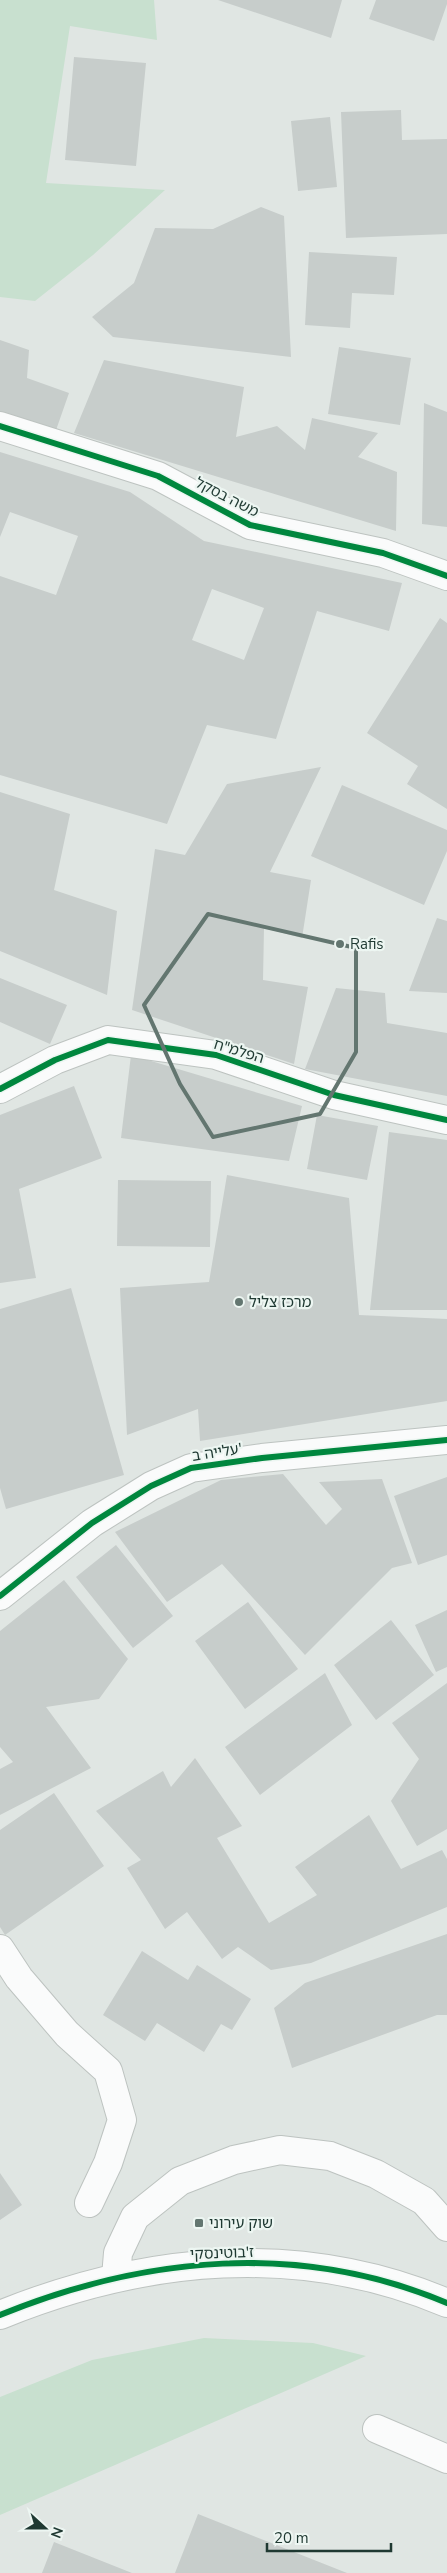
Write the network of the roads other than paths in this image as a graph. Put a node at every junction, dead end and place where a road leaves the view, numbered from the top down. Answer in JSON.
{"nodes":[{"id":1,"x":0,"y":426,"type":"edge"},
{"id":2,"x":447,"y":576,"type":"edge"},
{"id":3,"x":0,"y":1089,"type":"edge"},
{"id":4,"x":439,"y":1119,"type":"edge"},
{"id":5,"x":447,"y":1440,"type":"edge"},
{"id":6,"x":0,"y":1596,"type":"edge"},
{"id":7,"x":0,"y":1948,"type":"edge"},
{"id":8,"x":89,"y":2203,"type":"dead end"},
{"id":9,"x":447,"y":2227,"type":"edge"},
{"id":10,"x":116,"y":2277,"type":"junction"},
{"id":11,"x":447,"y":2303,"type":"edge"},
{"id":12,"x":0,"y":2315,"type":"edge"},
{"id":13,"x":377,"y":2429,"type":"dead end"},
{"id":14,"x":447,"y":2459,"type":"edge"}],
"edges":[{"from":1,"to":2,"type":"street","name":"משה בסקל"},
{"from":3,"to":4,"type":"street","name":"הפלמ\"ח"},
{"from":5,"to":6,"type":"street","name":"עלייה ב'"},
{"from":7,"to":8,"type":"street"},
{"from":9,"to":10,"type":"street"},
{"from":10,"to":11,"type":"street","name":"ז'בוטינסקי"},
{"from":10,"to":12,"type":"street","name":"ז'בוטינסקי"},
{"from":13,"to":14,"type":"street"}]}
